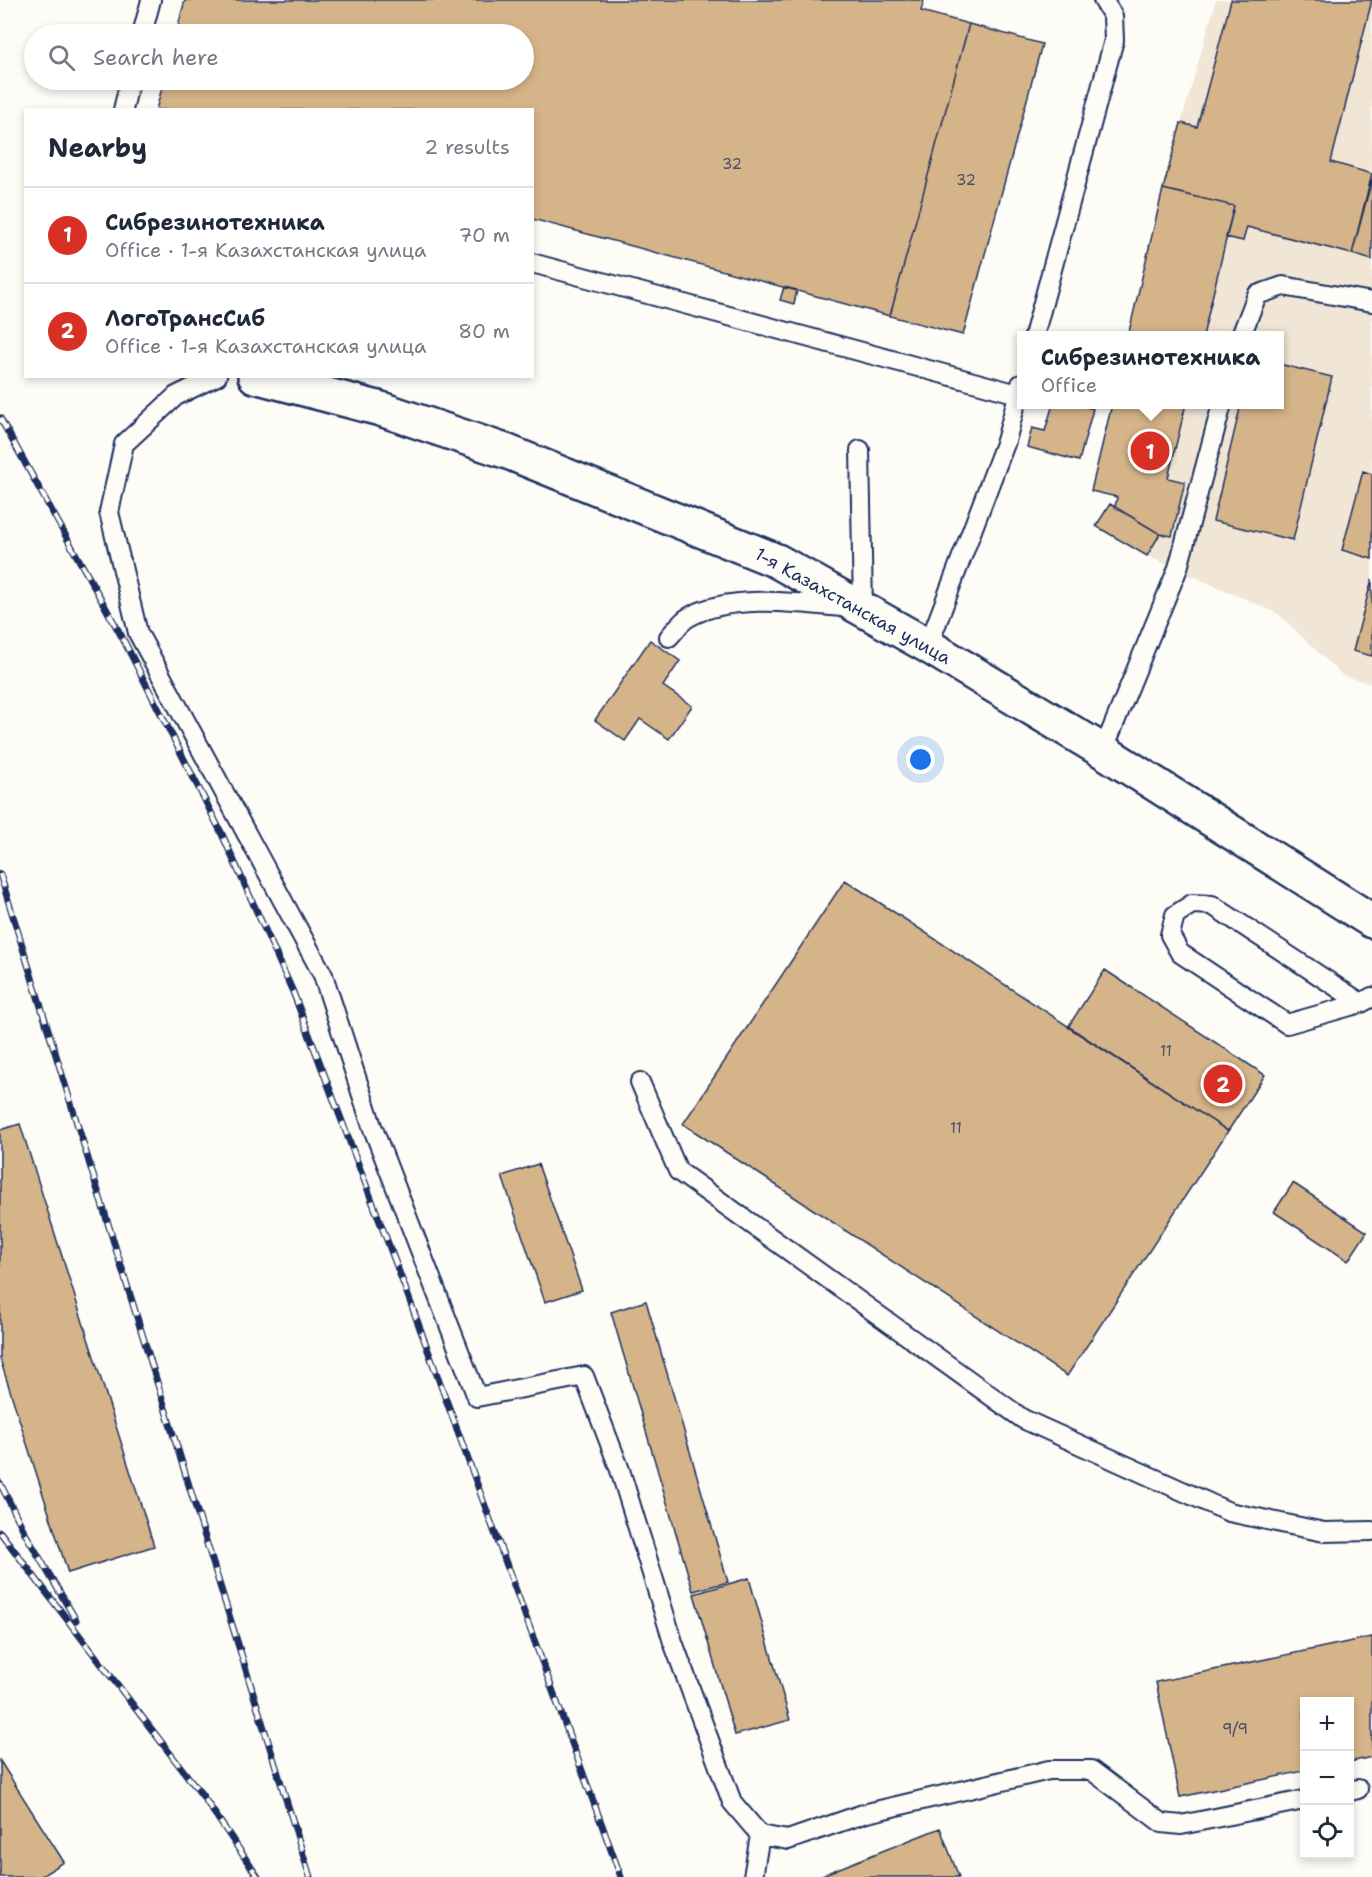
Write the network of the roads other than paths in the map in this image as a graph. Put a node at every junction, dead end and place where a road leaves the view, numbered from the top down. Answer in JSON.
{"nodes":[{"id":1,"x":151,"y":0,"type":"edge"},
{"id":2,"x":1103,"y":0,"type":"edge"},
{"id":3,"x":145,"y":24,"type":"edge"},
{"id":4,"x":128,"y":90,"type":"edge"},
{"id":5,"x":123,"y":108,"type":"edge"},
{"id":6,"x":534,"y":264,"type":"edge"},
{"id":7,"x":1372,"y":302,"type":"edge"},
{"id":8,"x":1035,"y":331,"type":"edge"},
{"id":9,"x":1243,"y":331,"type":"edge"},
{"id":10,"x":213,"y":378,"type":"edge"},
{"id":11,"x":270,"y":378,"type":"edge"},
{"id":12,"x":308,"y":383,"type":"edge"},
{"id":13,"x":1017,"y":388,"type":"edge"},
{"id":14,"x":1017,"y":400,"type":"edge"},
{"id":15,"x":1221,"y":409,"type":"edge"},
{"id":16,"x":860,"y":450,"type":"dead end"},
{"id":17,"x":863,"y":609,"type":"junction"},
{"id":18,"x":669,"y":637,"type":"dead end"},
{"id":19,"x":928,"y":646,"type":"junction"},
{"id":20,"x":1103,"y":751,"type":"junction"},
{"id":21,"x":1372,"y":921,"type":"edge"},
{"id":22,"x":1366,"y":1000,"type":"edge"},
{"id":23,"x":640,"y":1082,"type":"dead end"},
{"id":24,"x":1372,"y":1531,"type":"edge"},
{"id":25,"x":1300,"y":1801,"type":"edge"},
{"id":26,"x":760,"y":1835,"type":"junction"},
{"id":27,"x":753,"y":1877,"type":"edge"}],
"edges":[{"from":1,"to":3,"type":"lane"},
{"from":2,"to":8,"type":"lane"},
{"from":4,"to":5,"type":"lane"},
{"from":6,"to":13,"type":"lane"},
{"from":7,"to":9,"type":"lane"},
{"from":10,"to":26,"type":"lane"},
{"from":11,"to":12,"type":"street","name":"1-я Казахстанская улица"},
{"from":12,"to":17,"type":"street","name":"1-я Казахстанская улица"},
{"from":14,"to":19,"type":"lane"},
{"from":15,"to":20,"type":"lane"},
{"from":16,"to":17,"type":"lane"},
{"from":17,"to":18,"type":"lane"},
{"from":17,"to":19,"type":"street","name":"1-я Казахстанская улица"},
{"from":19,"to":20,"type":"street","name":"1-я Казахстанская улица"},
{"from":20,"to":21,"type":"street","name":"1-я Казахстанская улица"},
{"from":22,"to":22,"type":"lane"},
{"from":23,"to":24,"type":"lane"},
{"from":25,"to":26,"type":"lane"},
{"from":26,"to":27,"type":"lane"}]}
